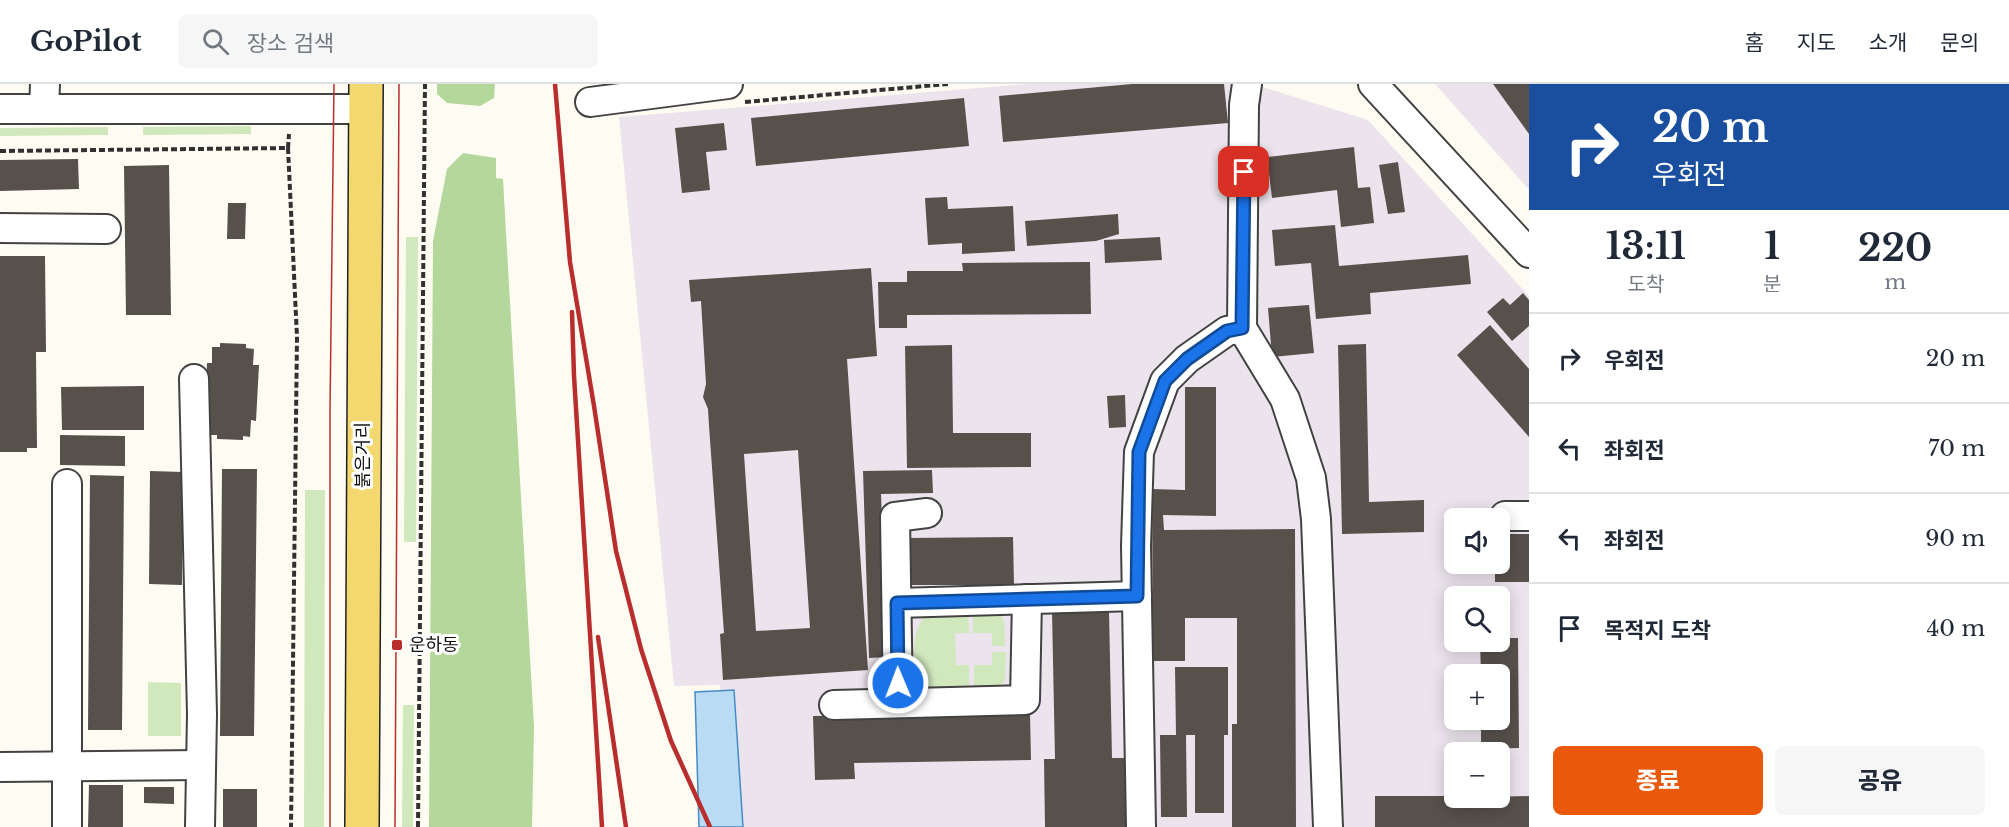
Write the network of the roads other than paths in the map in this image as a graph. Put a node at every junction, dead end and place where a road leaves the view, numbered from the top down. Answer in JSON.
{"nodes":[{"id":1,"x":1247,"y":84,"type":"edge"},
{"id":2,"x":1373,"y":84,"type":"edge"},
{"id":3,"x":733,"y":93,"type":"edge"},
{"id":4,"x":365,"y":96,"type":"edge"},
{"id":5,"x":45,"y":97,"type":"edge"},
{"id":6,"x":590,"y":102,"type":"dead end"},
{"id":7,"x":0,"y":109,"type":"edge"},
{"id":8,"x":0,"y":228,"type":"edge"},
{"id":9,"x":106,"y":229,"type":"dead end"},
{"id":10,"x":1529,"y":253,"type":"edge"},
{"id":11,"x":1242,"y":328,"type":"junction"},
{"id":12,"x":194,"y":379,"type":"dead end"},
{"id":13,"x":67,"y":484,"type":"dead end"},
{"id":14,"x":927,"y":513,"type":"dead end"},
{"id":15,"x":1137,"y":596,"type":"junction"},
{"id":16,"x":1027,"y":599,"type":"junction"},
{"id":17,"x":897,"y":603,"type":"junction"},
{"id":18,"x":898,"y":704,"type":"junction"},
{"id":19,"x":834,"y":705,"type":"dead end"},
{"id":20,"x":201,"y":765,"type":"junction"},
{"id":21,"x":67,"y":767,"type":"junction"},
{"id":22,"x":0,"y":768,"type":"edge"},
{"id":23,"x":67,"y":827,"type":"edge"},
{"id":24,"x":200,"y":827,"type":"edge"},
{"id":25,"x":362,"y":827,"type":"edge"},
{"id":26,"x":1141,"y":827,"type":"edge"},
{"id":27,"x":1328,"y":827,"type":"edge"}],
"edges":[{"from":1,"to":11,"type":"street"},
{"from":2,"to":10,"type":"street"},
{"from":3,"to":6,"type":"street"},
{"from":4,"to":5,"type":"street"},
{"from":4,"to":25,"type":"main road","name":"붉은거리"},
{"from":5,"to":7,"type":"street"},
{"from":8,"to":9,"type":"street"},
{"from":11,"to":15,"type":"street"},
{"from":11,"to":27,"type":"street"},
{"from":12,"to":20,"type":"street"},
{"from":13,"to":21,"type":"street"},
{"from":14,"to":17,"type":"street"},
{"from":15,"to":16,"type":"street"},
{"from":15,"to":26,"type":"street"},
{"from":16,"to":17,"type":"street"},
{"from":16,"to":18,"type":"street"},
{"from":17,"to":18,"type":"street"},
{"from":18,"to":19,"type":"street"},
{"from":20,"to":21,"type":"street"},
{"from":20,"to":24,"type":"street"},
{"from":21,"to":22,"type":"street"},
{"from":21,"to":23,"type":"street"}]}
